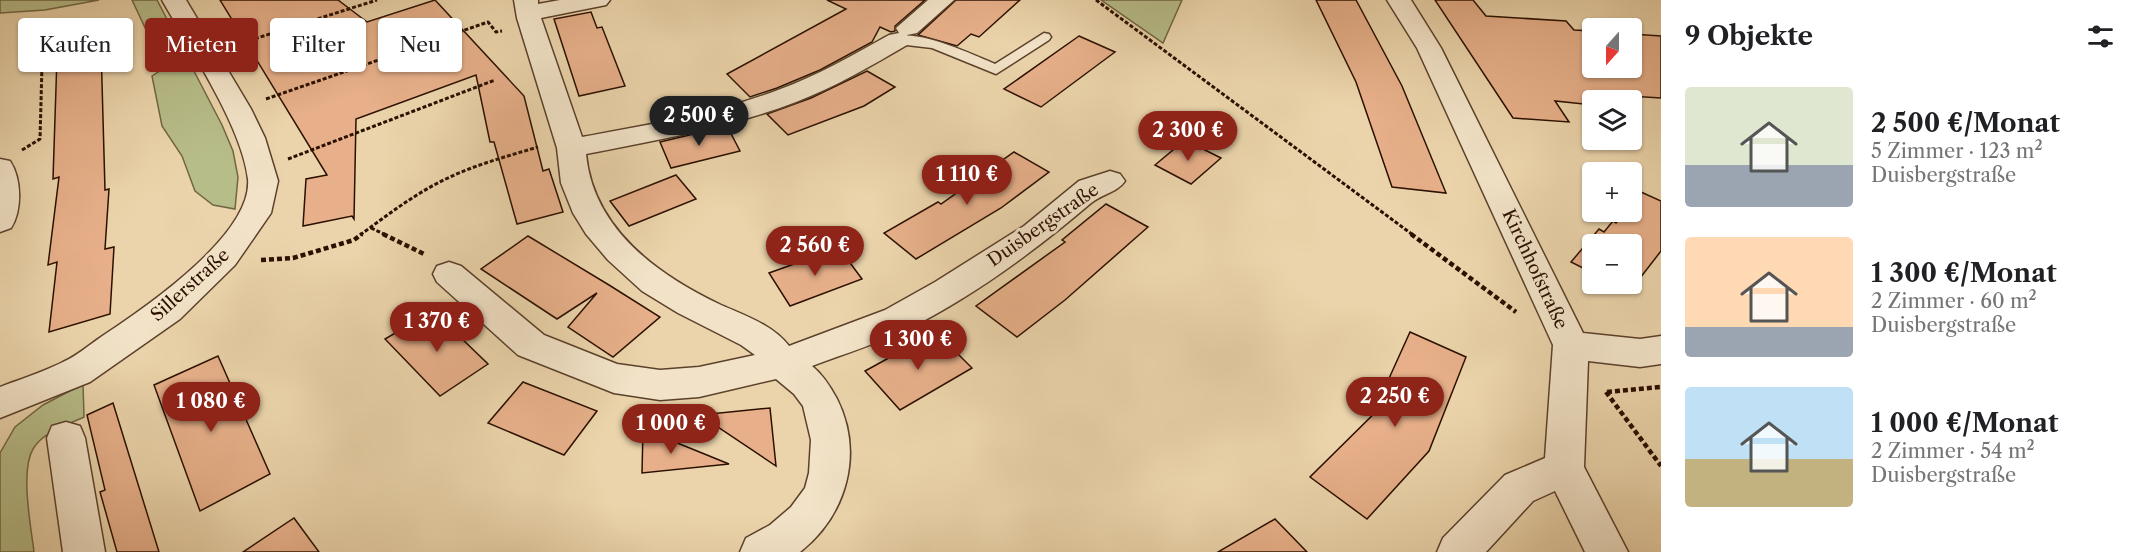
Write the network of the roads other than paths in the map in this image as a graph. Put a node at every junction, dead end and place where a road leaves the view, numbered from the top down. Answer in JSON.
{"nodes":[{"id":1,"x":174,"y":0,"type":"edge"},
{"id":2,"x":598,"y":0,"type":"edge"},
{"id":3,"x":942,"y":0,"type":"edge"},
{"id":4,"x":1399,"y":0,"type":"edge"},
{"id":5,"x":519,"y":14,"type":"edge"},
{"id":6,"x":903,"y":34,"type":"junction"},
{"id":7,"x":1044,"y":38,"type":"dead end"},
{"id":8,"x":569,"y":143,"type":"junction"},
{"id":9,"x":10,"y":160,"type":"edge"},
{"id":10,"x":1110,"y":181,"type":"dead end"},
{"id":11,"x":0,"y":221,"type":"edge"},
{"id":12,"x":449,"y":274,"type":"road end"},
{"id":13,"x":1571,"y":345,"type":"junction"},
{"id":14,"x":1661,"y":350,"type":"edge"},
{"id":15,"x":782,"y":363,"type":"junction"},
{"id":16,"x":0,"y":403,"type":"edge"},
{"id":17,"x":66,"y":438,"type":"dead end"},
{"id":18,"x":1563,"y":468,"type":"junction"},
{"id":19,"x":84,"y":552,"type":"edge"},
{"id":20,"x":761,"y":552,"type":"edge"},
{"id":21,"x":1458,"y":552,"type":"edge"},
{"id":22,"x":1607,"y":552,"type":"edge"}],
"edges":[{"from":1,"to":16,"type":"street","name":"Sillerstraße"},
{"from":2,"to":5,"type":"street"},
{"from":3,"to":6,"type":"street"},
{"from":4,"to":13,"type":"street","name":"Kirchhofstraße"},
{"from":5,"to":8,"type":"street"},
{"from":6,"to":7,"type":"lane"},
{"from":6,"to":8,"type":"street"},
{"from":8,"to":15,"type":"street"},
{"from":9,"to":11,"type":"street"},
{"from":10,"to":15,"type":"street","name":"Duisbergstraße"},
{"from":12,"to":15,"type":"street","name":"Duisbergstraße"},
{"from":13,"to":14,"type":"street"},
{"from":13,"to":18,"type":"street","name":"Kirchhofstraße"},
{"from":15,"to":20,"type":"street"},
{"from":17,"to":19,"type":"street"},
{"from":18,"to":21,"type":"street"},
{"from":18,"to":22,"type":"street"}]}
